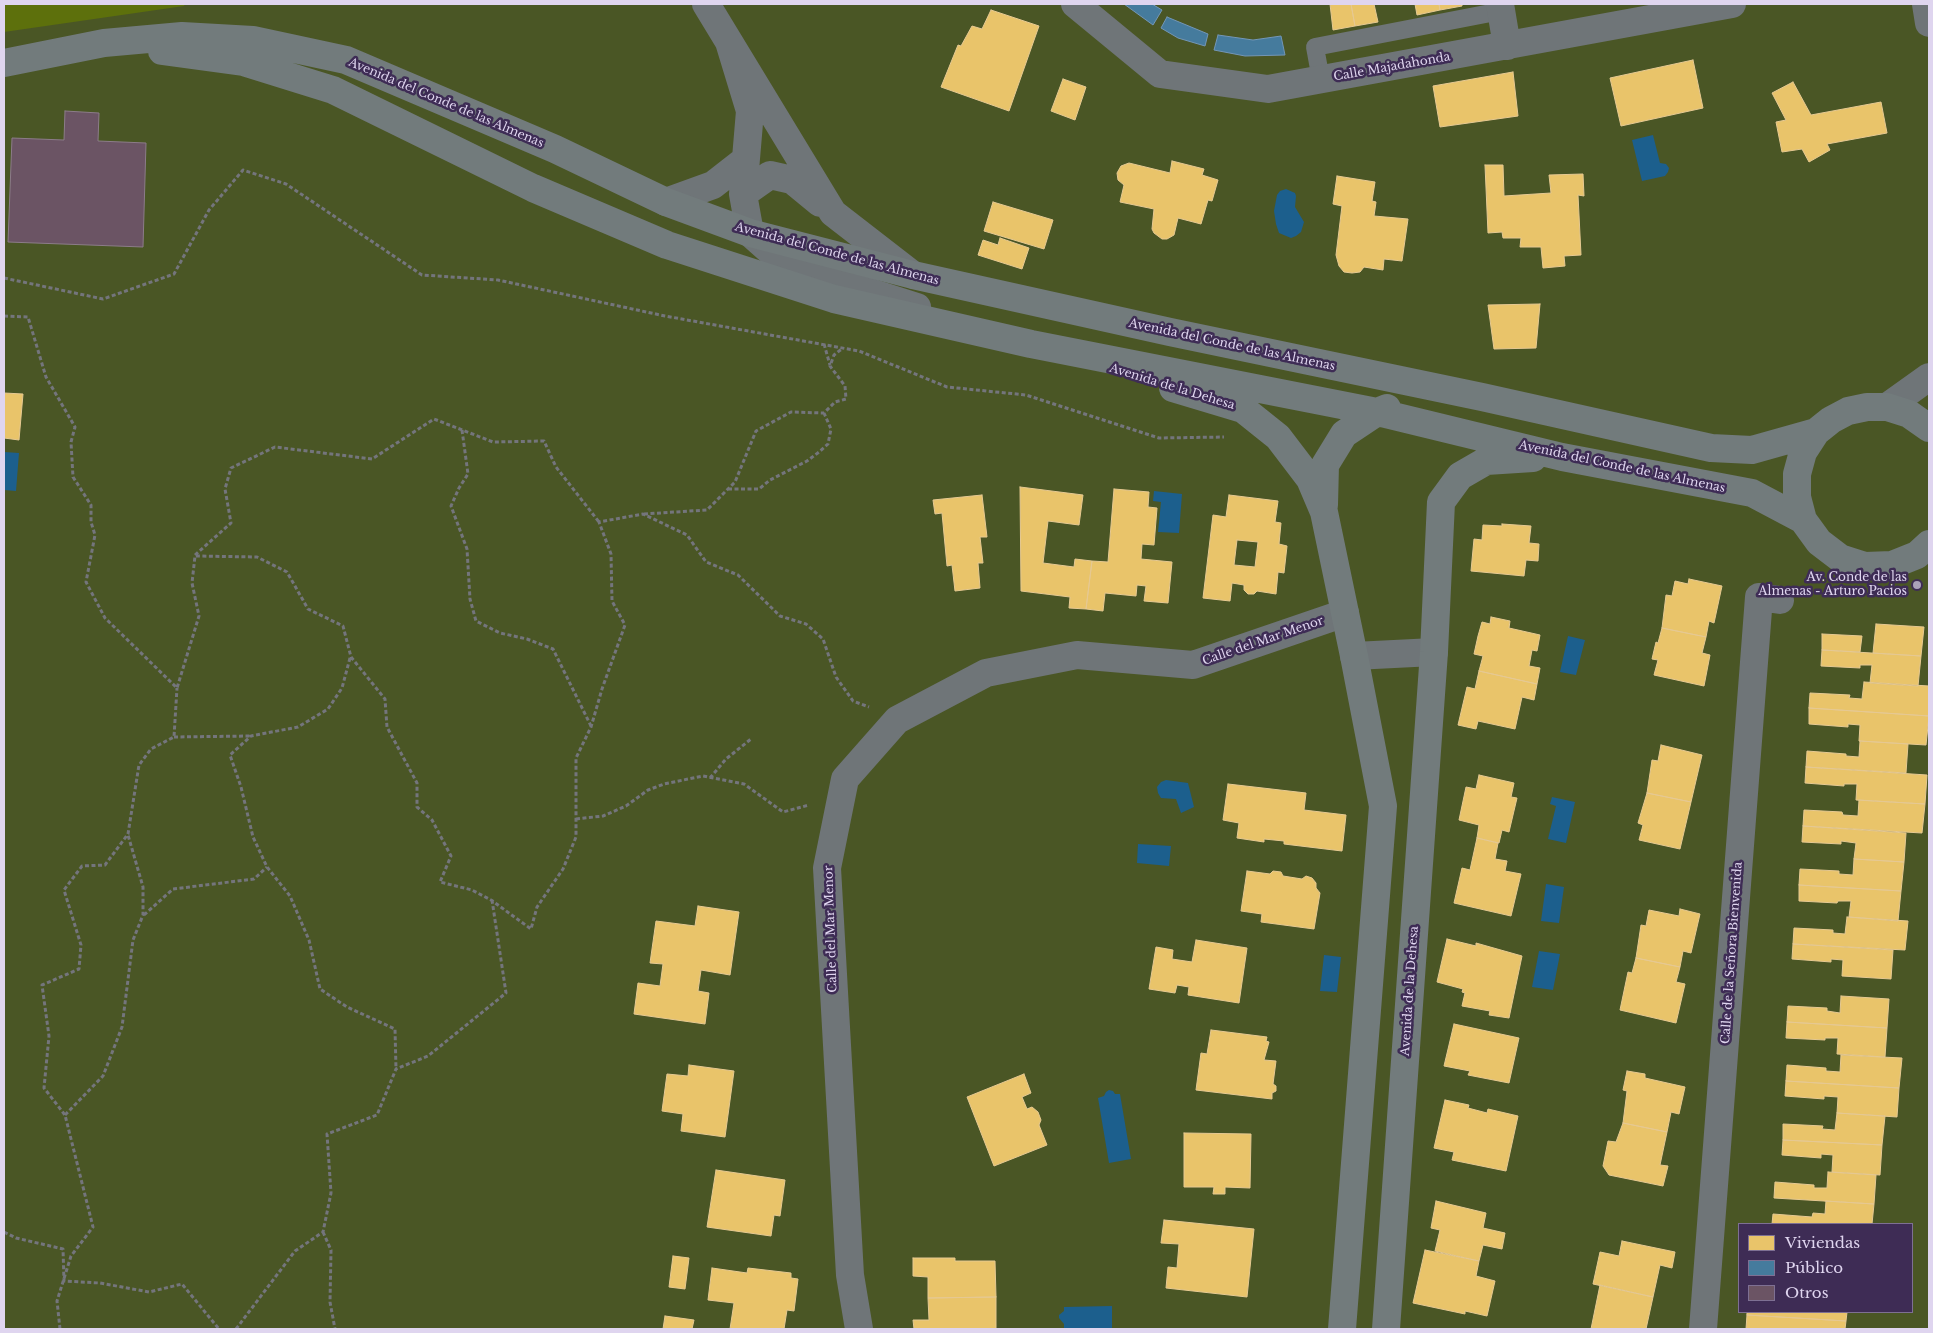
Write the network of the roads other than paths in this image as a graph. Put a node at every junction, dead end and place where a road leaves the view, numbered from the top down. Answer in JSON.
{"nodes":[{"id":1,"x":706,"y":4,"type":"edge"},
{"id":2,"x":1075,"y":4,"type":"edge"},
{"id":3,"x":1926,"y":4,"type":"edge"},
{"id":4,"x":1723,"y":5,"type":"edge"},
{"id":5,"x":1500,"y":7,"type":"edge"},
{"id":6,"x":1929,"y":23,"type":"edge"},
{"id":7,"x":729,"y":42,"type":"junction"},
{"id":8,"x":104,"y":43,"type":"junction"},
{"id":9,"x":1508,"y":46,"type":"junction"},
{"id":10,"x":4,"y":63,"type":"edge"},
{"id":11,"x":1321,"y":80,"type":"junction"},
{"id":12,"x":745,"y":160,"type":"junction"},
{"id":13,"x":743,"y":194,"type":"junction"},
{"id":14,"x":666,"y":202,"type":"junction"},
{"id":15,"x":833,"y":213,"type":"junction"},
{"id":16,"x":750,"y":232,"type":"junction"},
{"id":17,"x":913,"y":275,"type":"junction"},
{"id":18,"x":1031,"y":344,"type":"junction"},
{"id":19,"x":1929,"y":377,"type":"edge"},
{"id":20,"x":1887,"y":407,"type":"junction"},
{"id":21,"x":1377,"y":412,"type":"junction"},
{"id":22,"x":1929,"y":428,"type":"edge"},
{"id":23,"x":1816,"y":432,"type":"junction"},
{"id":24,"x":1653,"y":436,"type":"junction"},
{"id":25,"x":1562,"y":457,"type":"junction"},
{"id":26,"x":1324,"y":512,"type":"junction"},
{"id":27,"x":1804,"y":520,"type":"junction"},
{"id":28,"x":1925,"y":552,"type":"edge"},
{"id":29,"x":1780,"y":600,"type":"dead end"},
{"id":30,"x":1345,"y":613,"type":"junction"},
{"id":31,"x":1434,"y":652,"type":"junction"},
{"id":32,"x":1354,"y":656,"type":"junction"},
{"id":33,"x":858,"y":1329,"type":"edge"},
{"id":34,"x":1342,"y":1329,"type":"edge"},
{"id":35,"x":1386,"y":1329,"type":"edge"},
{"id":36,"x":1703,"y":1329,"type":"edge"}],
"edges":[{"from":1,"to":7,"type":"street"},
{"from":2,"to":11,"type":"street","name":"Calle Majadahonda"},
{"from":3,"to":6,"type":"street"},
{"from":4,"to":9,"type":"street","name":"Calle Majadahonda"},
{"from":5,"to":9,"type":"street"},
{"from":5,"to":11,"type":"lane"},
{"from":7,"to":12,"type":"street"},
{"from":7,"to":15,"type":"street"},
{"from":8,"to":10,"type":"main road"},
{"from":8,"to":14,"type":"main road","name":"Avenida del Conde de las Almenas"},
{"from":8,"to":18,"type":"main road","name":"Avenida del Conde de las Almenas"},
{"from":9,"to":11,"type":"street","name":"Calle Majadahonda"},
{"from":12,"to":13,"type":"street"},
{"from":12,"to":14,"type":"street"},
{"from":13,"to":15,"type":"street"},
{"from":13,"to":16,"type":"street"},
{"from":14,"to":16,"type":"main road","name":"Avenida del Conde de las Almenas"},
{"from":15,"to":17,"type":"street"},
{"from":16,"to":17,"type":"main road","name":"Avenida del Conde de las Almenas"},
{"from":16,"to":18,"type":"street"},
{"from":17,"to":24,"type":"main road","name":"Avenida del Conde de las Almenas"},
{"from":18,"to":21,"type":"main road","name":"Avenida del Conde de las Almenas"},
{"from":18,"to":26,"type":"main road","name":"Avenida de la Dehesa"},
{"from":19,"to":20,"type":"street"},
{"from":20,"to":22,"type":"main road"},
{"from":20,"to":23,"type":"main road"},
{"from":21,"to":24,"type":"main road"},
{"from":21,"to":25,"type":"main road","name":"Avenida del Conde de las Almenas"},
{"from":21,"to":26,"type":"main road","name":"Avenida de la Dehesa"},
{"from":23,"to":24,"type":"main road"},
{"from":23,"to":27,"type":"main road"},
{"from":25,"to":27,"type":"main road","name":"Avenida del Conde de las Almenas"},
{"from":25,"to":31,"type":"main road","name":"Avenida de la Dehesa"},
{"from":26,"to":30,"type":"main road","name":"Avenida de la Dehesa"},
{"from":27,"to":28,"type":"main road"},
{"from":29,"to":36,"type":"street","name":"Calle de la Señora Bienvenida"},
{"from":30,"to":32,"type":"main road","name":"Avenida de la Dehesa"},
{"from":30,"to":33,"type":"street","name":"Calle del Mar Menor"},
{"from":31,"to":32,"type":"street"},
{"from":31,"to":35,"type":"main road","name":"Avenida de la Dehesa"},
{"from":32,"to":34,"type":"main road","name":"Avenida de la Dehesa"}]}
